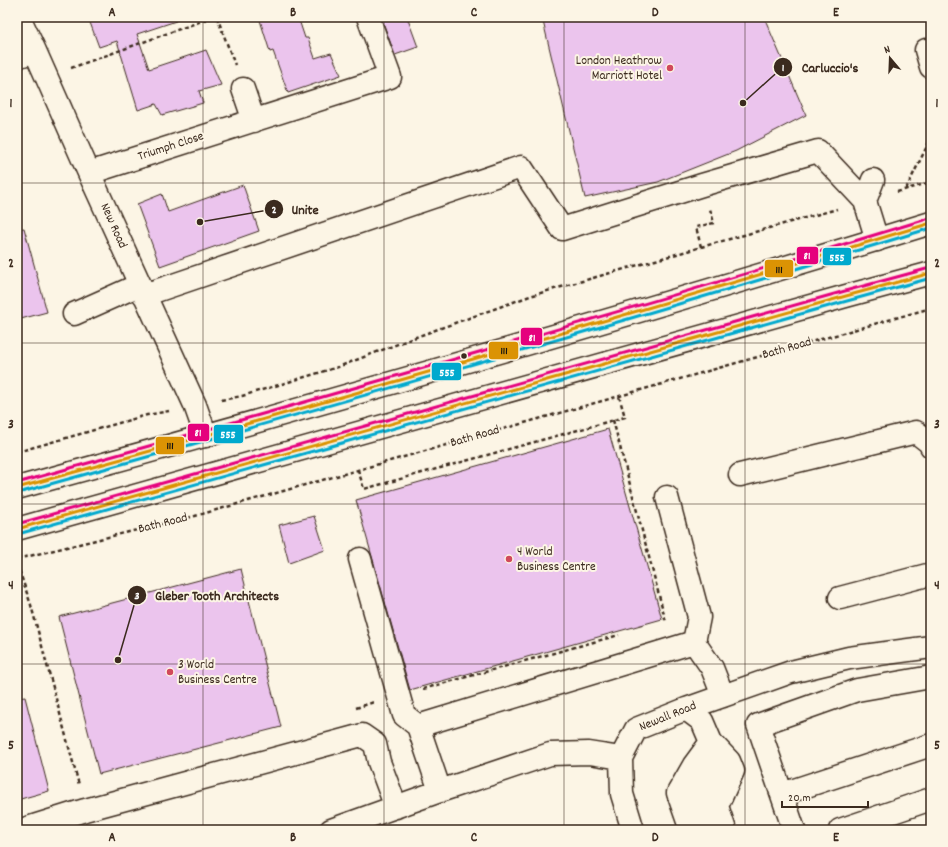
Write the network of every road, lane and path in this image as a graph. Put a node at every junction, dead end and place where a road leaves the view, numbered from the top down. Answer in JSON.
{"nodes":[{"id":1,"x":19,"y":17,"type":"edge"},
{"id":2,"x":213,"y":17,"type":"edge"},
{"id":3,"x":217,"y":17,"type":"edge"},
{"id":4,"x":368,"y":17,"type":"edge"},
{"id":5,"x":26,"y":54,"type":"edge"},
{"id":6,"x":46,"y":77,"type":"junction"},
{"id":7,"x":243,"y":89,"type":"joint"},
{"id":8,"x":254,"y":121,"type":"junction"},
{"id":9,"x":931,"y":138,"type":"edge"},
{"id":10,"x":89,"y":173,"type":"junction"},
{"id":11,"x":873,"y":180,"type":"dead end"},
{"id":12,"x":931,"y":182,"type":"edge"},
{"id":13,"x":906,"y":189,"type":"junction"},
{"id":14,"x":865,"y":201,"type":"junction"},
{"id":15,"x":931,"y":223,"type":"edge"},
{"id":16,"x":877,"y":240,"type":"junction"},
{"id":17,"x":931,"y":273,"type":"edge"},
{"id":18,"x":142,"y":290,"type":"junction"},
{"id":19,"x":931,"y":308,"type":"edge"},
{"id":20,"x":74,"y":314,"type":"dead end"},
{"id":21,"x":619,"y":396,"type":"junction"},
{"id":22,"x":220,"y":401,"type":"dead end"},
{"id":23,"x":170,"y":410,"type":"dead end"},
{"id":24,"x":613,"y":420,"type":"junction"},
{"id":25,"x":206,"y":436,"type":"junction"},
{"id":26,"x":931,"y":446,"type":"edge"},
{"id":27,"x":17,"y":452,"type":"edge"},
{"id":28,"x":358,"y":470,"type":"junction"},
{"id":29,"x":740,"y":475,"type":"dead end"},
{"id":30,"x":17,"y":488,"type":"edge"},
{"id":31,"x":667,"y":497,"type":"dead end"},
{"id":32,"x":17,"y":529,"type":"edge"},
{"id":33,"x":17,"y":559,"type":"edge"},
{"id":34,"x":360,"y":559,"type":"dead end"},
{"id":35,"x":17,"y":564,"type":"edge"},
{"id":36,"x":931,"y":574,"type":"edge"},
{"id":37,"x":840,"y":598,"type":"dead end"},
{"id":38,"x":659,"y":624,"type":"dead end"},
{"id":39,"x":621,"y":635,"type":"dead end"},
{"id":40,"x":694,"y":642,"type":"junction"},
{"id":41,"x":931,"y":646,"type":"edge"},
{"id":42,"x":931,"y":677,"type":"edge"},
{"id":43,"x":398,"y":695,"type":"junction"},
{"id":44,"x":723,"y":696,"type":"junction"},
{"id":45,"x":686,"y":709,"type":"junction"},
{"id":46,"x":351,"y":710,"type":"dead end"},
{"id":47,"x":418,"y":726,"type":"junction"},
{"id":48,"x":711,"y":742,"type":"junction"},
{"id":49,"x":931,"y":744,"type":"edge"},
{"id":50,"x":621,"y":758,"type":"junction"},
{"id":51,"x":440,"y":791,"type":"junction"},
{"id":52,"x":782,"y":794,"type":"junction"},
{"id":53,"x":931,"y":799,"type":"edge"},
{"id":54,"x":396,"y":807,"type":"junction"},
{"id":55,"x":85,"y":810,"type":"junction"},
{"id":56,"x":26,"y":829,"type":"edge"},
{"id":57,"x":331,"y":830,"type":"edge"},
{"id":58,"x":633,"y":830,"type":"edge"},
{"id":59,"x":691,"y":830,"type":"edge"},
{"id":60,"x":707,"y":830,"type":"edge"},
{"id":61,"x":725,"y":830,"type":"edge"},
{"id":62,"x":794,"y":830,"type":"edge"},
{"id":63,"x":840,"y":830,"type":"edge"}],
"edges":[{"from":1,"to":5,"type":"main road","name":"New Road"},
{"from":2,"to":6,"type":"path"},
{"from":3,"to":7,"type":"path"},
{"from":4,"to":8,"type":"main road","name":"Triumph Close"},
{"from":5,"to":6,"type":"main road","name":"New Road"},
{"from":6,"to":10,"type":"main road","name":"New Road"},
{"from":7,"to":8,"type":"main road"},
{"from":8,"to":10,"type":"main road","name":"Triumph Close"},
{"from":9,"to":13,"type":"path"},
{"from":10,"to":18,"type":"main road","name":"New Road"},
{"from":11,"to":14,"type":"main road"},
{"from":12,"to":13,"type":"path"},
{"from":13,"to":14,"type":"path"},
{"from":14,"to":16,"type":"main road"},
{"from":14,"to":18,"type":"main road"},
{"from":14,"to":22,"type":"path"},
{"from":15,"to":16,"type":"main road"},
{"from":16,"to":25,"type":"main road"},
{"from":17,"to":32,"type":"main road"},
{"from":18,"to":20,"type":"main road"},
{"from":18,"to":25,"type":"main road","name":"New Road"},
{"from":19,"to":21,"type":"path","name":"Bath Road"},
{"from":21,"to":24,"type":"path"},
{"from":21,"to":28,"type":"path","name":"Bath Road"},
{"from":23,"to":27,"type":"path"},
{"from":24,"to":28,"type":"path"},
{"from":24,"to":38,"type":"path"},
{"from":25,"to":30,"type":"main road"},
{"from":26,"to":29,"type":"main road"},
{"from":28,"to":33,"type":"path","name":"Bath Road"},
{"from":31,"to":40,"type":"main road"},
{"from":34,"to":43,"type":"main road"},
{"from":35,"to":55,"type":"path"},
{"from":36,"to":37,"type":"main road"},
{"from":39,"to":43,"type":"path"},
{"from":40,"to":44,"type":"main road"},
{"from":40,"to":47,"type":"main road"},
{"from":41,"to":44,"type":"main road","name":"Newall Road"},
{"from":42,"to":52,"type":"main road"},
{"from":43,"to":46,"type":"path"},
{"from":43,"to":47,"type":"main road"},
{"from":44,"to":45,"type":"main road","name":"Newall Road"},
{"from":45,"to":48,"type":"main road"},
{"from":45,"to":50,"type":"main road","name":"Newall Road"},
{"from":47,"to":51,"type":"main road"},
{"from":48,"to":59,"type":"main road"},
{"from":48,"to":60,"type":"main road"},
{"from":48,"to":61,"type":"main road"},
{"from":49,"to":52,"type":"main road"},
{"from":50,"to":51,"type":"main road"},
{"from":50,"to":58,"type":"main road"},
{"from":51,"to":54,"type":"main road"},
{"from":52,"to":62,"type":"main road"},
{"from":53,"to":63,"type":"main road"},
{"from":54,"to":55,"type":"main road"},
{"from":54,"to":57,"type":"main road"},
{"from":55,"to":56,"type":"main road"}]}
